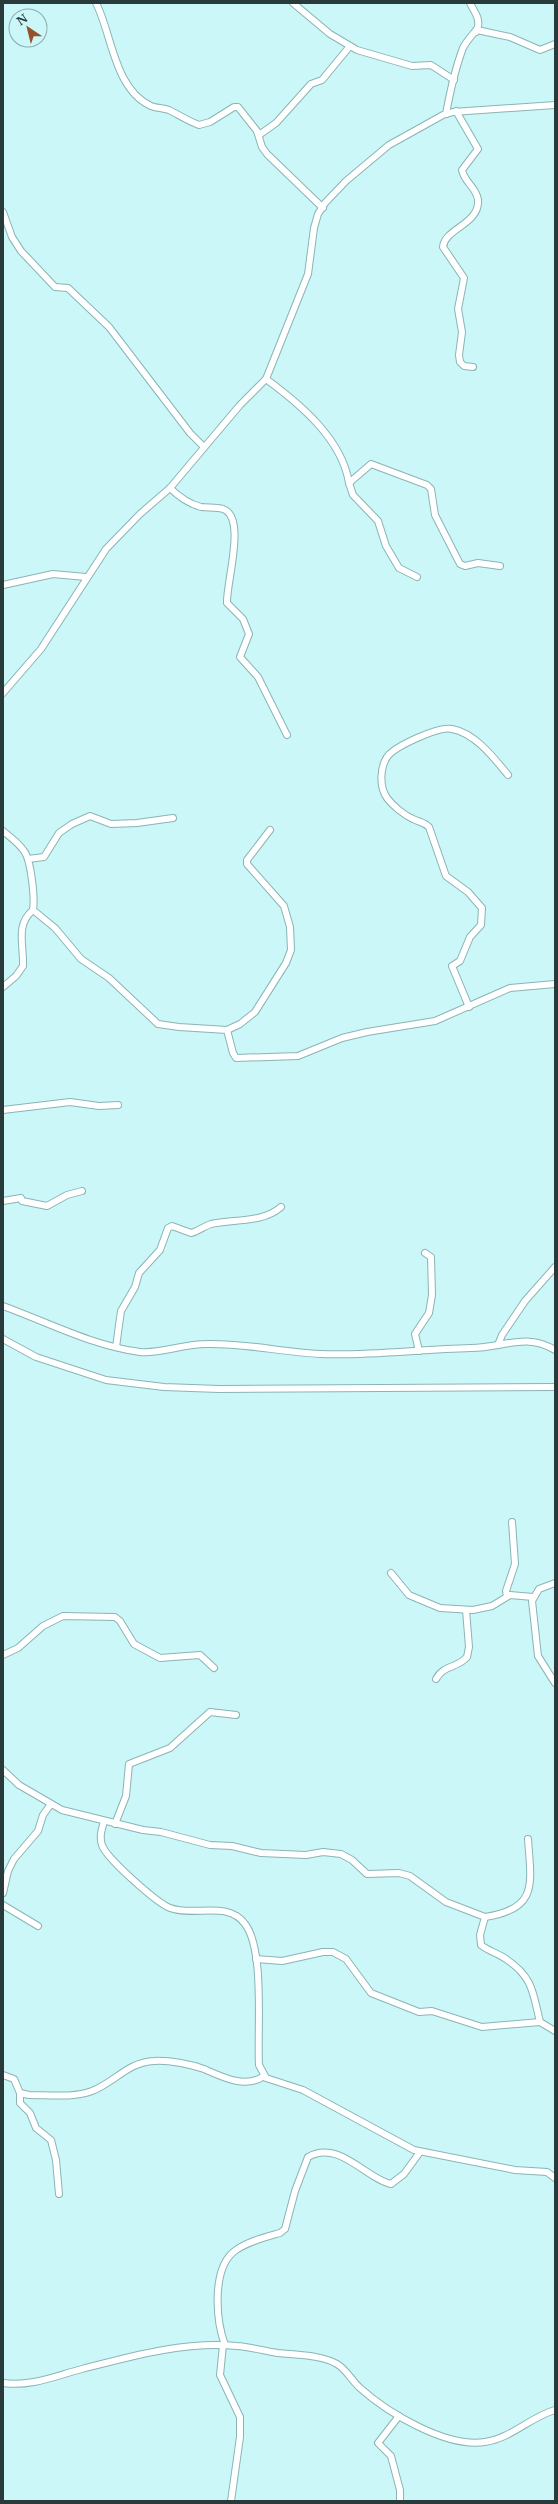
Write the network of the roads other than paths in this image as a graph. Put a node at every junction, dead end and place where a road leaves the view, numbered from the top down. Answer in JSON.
{"nodes":[{"id":1,"x":96,"y":3,"type":"edge"},
{"id":2,"x":293,"y":3,"type":"edge"},
{"id":3,"x":470,"y":3,"type":"edge"},
{"id":4,"x":476,"y":32,"type":"junction"},
{"id":5,"x":555,"y":44,"type":"edge"},
{"id":6,"x":350,"y":46,"type":"junction"},
{"id":7,"x":454,"y":80,"type":"junction"},
{"id":8,"x":555,"y":106,"type":"edge"},
{"id":9,"x":456,"y":111,"type":"junction"},
{"id":10,"x":446,"y":114,"type":"junction"},
{"id":11,"x":259,"y":135,"type":"junction"},
{"id":12,"x":323,"y":208,"type":"junction"},
{"id":13,"x":3,"y":212,"type":"edge"},
{"id":14,"x":473,"y":367,"type":"dead end"},
{"id":15,"x":266,"y":379,"type":"junction"},
{"id":16,"x":204,"y":447,"type":"junction"},
{"id":17,"x":349,"y":483,"type":"junction"},
{"id":18,"x":170,"y":488,"type":"junction"},
{"id":19,"x":500,"y":566,"type":"dead end"},
{"id":20,"x":86,"y":577,"type":"junction"},
{"id":21,"x":416,"y":578,"type":"dead end"},
{"id":22,"x":3,"y":585,"type":"edge"},
{"id":23,"x":3,"y":693,"type":"edge"},
{"id":24,"x":287,"y":735,"type":"dead end"},
{"id":25,"x":508,"y":775,"type":"dead end"},
{"id":26,"x":173,"y":818,"type":"dead end"},
{"id":27,"x":270,"y":830,"type":"dead end"},
{"id":28,"x":3,"y":831,"type":"edge"},
{"id":29,"x":28,"y":859,"type":"junction"},
{"id":30,"x":34,"y":910,"type":"junction"},
{"id":31,"x":555,"y":984,"type":"edge"},
{"id":32,"x":3,"y":987,"type":"edge"},
{"id":33,"x":469,"y":1007,"type":"junction"},
{"id":34,"x":227,"y":1030,"type":"junction"},
{"id":35,"x":118,"y":1105,"type":"dead end"},
{"id":36,"x":3,"y":1110,"type":"edge"},
{"id":37,"x":82,"y":1191,"type":"dead end"},
{"id":38,"x":3,"y":1201,"type":"edge"},
{"id":39,"x":281,"y":1207,"type":"dead end"},
{"id":40,"x":424,"y":1253,"type":"dead end"},
{"id":41,"x":555,"y":1267,"type":"edge"},
{"id":42,"x":3,"y":1306,"type":"edge"},
{"id":43,"x":3,"y":1339,"type":"edge"},
{"id":44,"x":498,"y":1345,"type":"junction"},
{"id":45,"x":116,"y":1347,"type":"junction"},
{"id":46,"x":555,"y":1350,"type":"edge"},
{"id":47,"x":419,"y":1351,"type":"junction"},
{"id":48,"x":555,"y":1386,"type":"edge"},
{"id":49,"x":512,"y":1522,"type":"dead end"},
{"id":50,"x":391,"y":1573,"type":"dead end"},
{"id":51,"x":555,"y":1583,"type":"edge"},
{"id":52,"x":507,"y":1596,"type":"junction"},
{"id":53,"x":533,"y":1597,"type":"junction"},
{"id":54,"x":466,"y":1610,"type":"junction"},
{"id":55,"x":3,"y":1655,"type":"edge"},
{"id":56,"x":214,"y":1668,"type":"dead end"},
{"id":57,"x":436,"y":1679,"type":"dead end"},
{"id":58,"x":555,"y":1683,"type":"edge"},
{"id":59,"x":236,"y":1714,"type":"dead end"},
{"id":60,"x":3,"y":1770,"type":"edge"},
{"id":61,"x":51,"y":1804,"type":"junction"},
{"id":62,"x":104,"y":1821,"type":"junction"},
{"id":63,"x":115,"y":1824,"type":"junction"},
{"id":64,"x":528,"y":1839,"type":"dead end"},
{"id":65,"x":3,"y":1893,"type":"edge"},
{"id":66,"x":3,"y":1905,"type":"edge"},
{"id":67,"x":485,"y":1917,"type":"junction"},
{"id":68,"x":38,"y":1926,"type":"dead end"},
{"id":69,"x":256,"y":1959,"type":"junction"},
{"id":70,"x":540,"y":2022,"type":"junction"},
{"id":71,"x":555,"y":2031,"type":"edge"},
{"id":72,"x":3,"y":2075,"type":"edge"},
{"id":73,"x":264,"y":2076,"type":"junction"},
{"id":74,"x":20,"y":2093,"type":"junction"},
{"id":75,"x":420,"y":2152,"type":"junction"},
{"id":76,"x":555,"y":2178,"type":"edge"},
{"id":77,"x":59,"y":2194,"type":"dead end"},
{"id":78,"x":224,"y":2345,"type":"junction"},
{"id":79,"x":3,"y":2383,"type":"edge"},
{"id":80,"x":555,"y":2410,"type":"edge"},
{"id":81,"x":398,"y":2416,"type":"junction"},
{"id":82,"x":231,"y":2501,"type":"edge"},
{"id":83,"x":400,"y":2501,"type":"edge"}],
"edges":[{"from":1,"to":11,"type":"street"},
{"from":2,"to":6,"type":"street"},
{"from":3,"to":4,"type":"street"},
{"from":4,"to":5,"type":"street"},
{"from":4,"to":7,"type":"street"},
{"from":6,"to":7,"type":"street"},
{"from":6,"to":11,"type":"street"},
{"from":7,"to":10,"type":"street"},
{"from":8,"to":9,"type":"street"},
{"from":9,"to":10,"type":"street"},
{"from":9,"to":14,"type":"street"},
{"from":10,"to":12,"type":"street"},
{"from":11,"to":12,"type":"street"},
{"from":12,"to":15,"type":"street"},
{"from":13,"to":16,"type":"street"},
{"from":15,"to":16,"type":"street"},
{"from":15,"to":17,"type":"street"},
{"from":16,"to":18,"type":"street"},
{"from":17,"to":19,"type":"street"},
{"from":17,"to":21,"type":"street"},
{"from":18,"to":20,"type":"street"},
{"from":18,"to":24,"type":"street"},
{"from":20,"to":22,"type":"street"},
{"from":20,"to":23,"type":"street"},
{"from":25,"to":33,"type":"street"},
{"from":26,"to":29,"type":"street"},
{"from":27,"to":34,"type":"street"},
{"from":28,"to":29,"type":"street"},
{"from":29,"to":30,"type":"street"},
{"from":30,"to":32,"type":"street"},
{"from":30,"to":34,"type":"street"},
{"from":31,"to":33,"type":"street"},
{"from":33,"to":34,"type":"street"},
{"from":35,"to":36,"type":"street"},
{"from":37,"to":38,"type":"street"},
{"from":39,"to":45,"type":"street"},
{"from":40,"to":47,"type":"street"},
{"from":41,"to":44,"type":"street"},
{"from":42,"to":45,"type":"street"},
{"from":43,"to":48,"type":"street"},
{"from":44,"to":46,"type":"street"},
{"from":44,"to":47,"type":"street"},
{"from":45,"to":47,"type":"street"},
{"from":49,"to":52,"type":"street"},
{"from":50,"to":54,"type":"street"},
{"from":51,"to":53,"type":"street"},
{"from":52,"to":53,"type":"street"},
{"from":52,"to":54,"type":"street"},
{"from":53,"to":58,"type":"street"},
{"from":54,"to":57,"type":"street"},
{"from":55,"to":56,"type":"street"},
{"from":59,"to":63,"type":"street"},
{"from":60,"to":61,"type":"street"},
{"from":61,"to":62,"type":"street"},
{"from":61,"to":65,"type":"street"},
{"from":62,"to":63,"type":"street"},
{"from":62,"to":69,"type":"street"},
{"from":63,"to":67,"type":"street"},
{"from":64,"to":67,"type":"street"},
{"from":66,"to":68,"type":"street"},
{"from":67,"to":70,"type":"street"},
{"from":69,"to":70,"type":"street"},
{"from":69,"to":73,"type":"street"},
{"from":70,"to":71,"type":"street"},
{"from":72,"to":74,"type":"street"},
{"from":73,"to":74,"type":"street"},
{"from":73,"to":75,"type":"street"},
{"from":74,"to":77,"type":"street"},
{"from":75,"to":76,"type":"street"},
{"from":75,"to":78,"type":"street"},
{"from":78,"to":79,"type":"street"},
{"from":78,"to":81,"type":"street"},
{"from":78,"to":82,"type":"street"},
{"from":80,"to":81,"type":"street"},
{"from":81,"to":83,"type":"street"}]}
